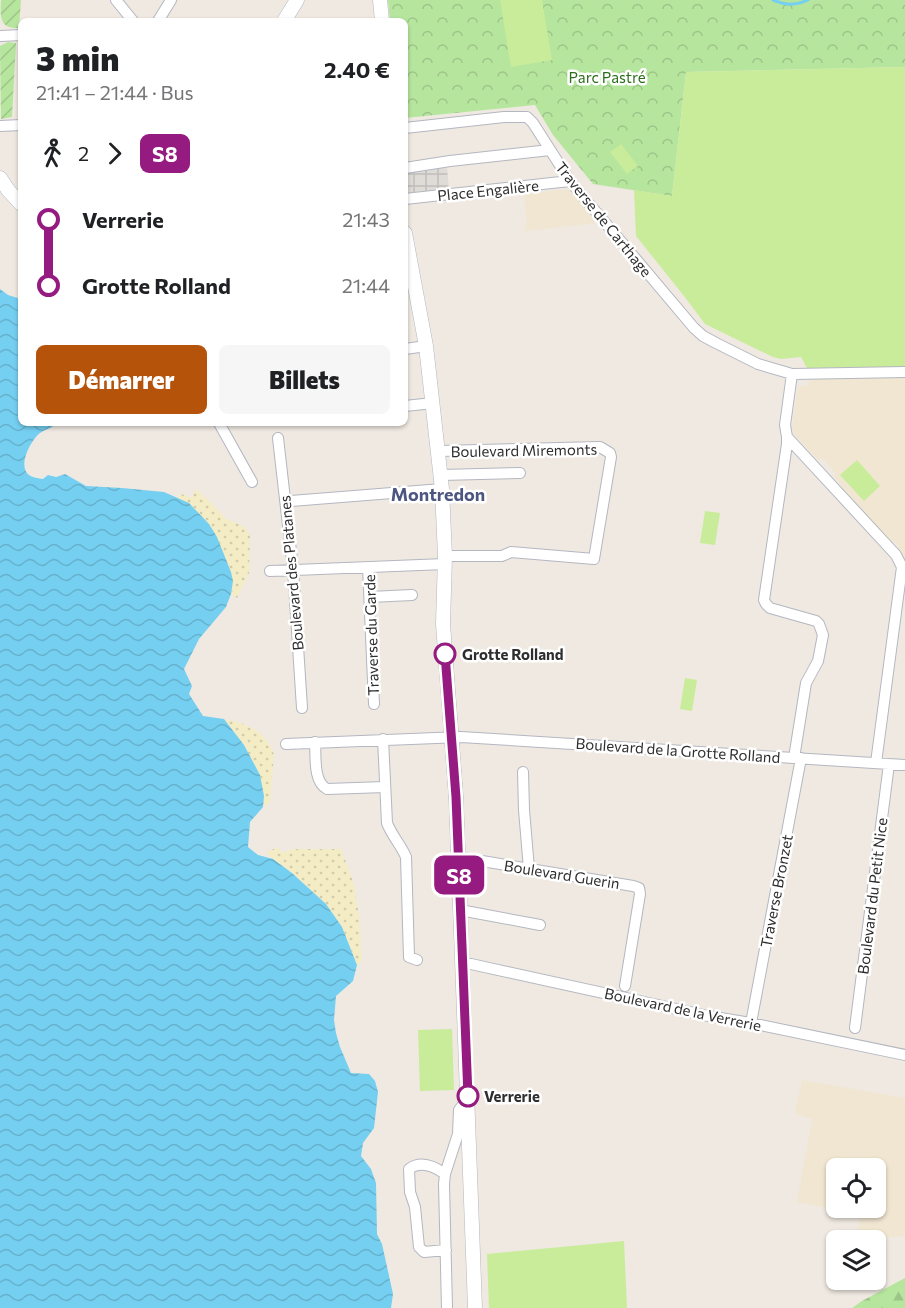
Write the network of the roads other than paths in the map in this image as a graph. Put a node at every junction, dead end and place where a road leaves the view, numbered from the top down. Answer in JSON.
{"nodes":[{"id":1,"x":116,"y":0,"type":"edge"},
{"id":2,"x":171,"y":0,"type":"edge"},
{"id":3,"x":297,"y":0,"type":"edge"},
{"id":4,"x":380,"y":0,"type":"edge"},
{"id":5,"x":131,"y":18,"type":"edge"},
{"id":6,"x":160,"y":18,"type":"edge"},
{"id":7,"x":286,"y":18,"type":"edge"},
{"id":8,"x":382,"y":18,"type":"edge"},
{"id":9,"x":18,"y":35,"type":"edge"},
{"id":10,"x":0,"y":36,"type":"edge"},
{"id":11,"x":18,"y":125,"type":"edge"},
{"id":12,"x":0,"y":126,"type":"edge"},
{"id":13,"x":408,"y":128,"type":"edge"},
{"id":14,"x":550,"y":150,"type":"junction"},
{"id":15,"x":408,"y":168,"type":"edge"},
{"id":16,"x":0,"y":178,"type":"edge"},
{"id":17,"x":570,"y":182,"type":"junction"},
{"id":18,"x":408,"y":199,"type":"edge"},
{"id":19,"x":18,"y":201,"type":"edge"},
{"id":20,"x":408,"y":249,"type":"edge"},
{"id":21,"x":426,"y":346,"type":"junction"},
{"id":22,"x":408,"y":349,"type":"edge"},
{"id":23,"x":905,"y":372,"type":"edge"},
{"id":24,"x":792,"y":374,"type":"junction"},
{"id":25,"x":433,"y":403,"type":"junction"},
{"id":26,"x":408,"y":406,"type":"edge"},
{"id":27,"x":221,"y":426,"type":"edge"},
{"id":28,"x":787,"y":437,"type":"junction"},
{"id":29,"x":278,"y":438,"type":"dead end"},
{"id":30,"x":439,"y":451,"type":"junction"},
{"id":31,"x":520,"y":473,"type":"dead end"},
{"id":32,"x":252,"y":482,"type":"dead end"},
{"id":33,"x":441,"y":482,"type":"junction"},
{"id":34,"x":291,"y":501,"type":"dead end"},
{"id":35,"x":445,"y":560,"type":"junction"},
{"id":36,"x":368,"y":567,"type":"junction"},
{"id":37,"x":293,"y":569,"type":"junction"},
{"id":38,"x":270,"y":571,"type":"dead end"},
{"id":39,"x":412,"y":594,"type":"dead end"},
{"id":40,"x":370,"y":597,"type":"junction"},
{"id":41,"x":374,"y":704,"type":"dead end"},
{"id":42,"x":302,"y":708,"type":"dead end"},
{"id":43,"x":451,"y":737,"type":"junction"},
{"id":44,"x":383,"y":739,"type":"junction"},
{"id":45,"x":315,"y":742,"type":"junction"},
{"id":46,"x":286,"y":744,"type":"dead end"},
{"id":47,"x":797,"y":758,"type":"junction"},
{"id":48,"x":876,"y":763,"type":"junction"},
{"id":49,"x":889,"y":764,"type":"junction"},
{"id":50,"x":905,"y":765,"type":"edge"},
{"id":51,"x":523,"y":772,"type":"dead end"},
{"id":52,"x":385,"y":787,"type":"junction"},
{"id":53,"x":458,"y":857,"type":"junction"},
{"id":54,"x":529,"y":869,"type":"junction"},
{"id":55,"x":460,"y":910,"type":"junction"},
{"id":56,"x":540,"y":925,"type":"dead end"},
{"id":57,"x":417,"y":960,"type":"dead end"},
{"id":58,"x":462,"y":964,"type":"junction"},
{"id":59,"x":625,"y":986,"type":"dead end"},
{"id":60,"x":751,"y":1023,"type":"junction"},
{"id":61,"x":855,"y":1028,"type":"dead end"},
{"id":62,"x":905,"y":1055,"type":"edge"},
{"id":63,"x":468,"y":1105,"type":"junction"},
{"id":64,"x":445,"y":1174,"type":"junction"},
{"id":65,"x":446,"y":1250,"type":"junction"},
{"id":66,"x":447,"y":1308,"type":"edge"},
{"id":67,"x":476,"y":1308,"type":"edge"}],
"edges":[{"from":1,"to":5,"type":"street"},
{"from":2,"to":6,"type":"street"},
{"from":3,"to":7,"type":"street"},
{"from":4,"to":8,"type":"street"},
{"from":9,"to":10,"type":"street"},
{"from":11,"to":12,"type":"street"},
{"from":13,"to":14,"type":"street","name":"Traverse de Carthage"},
{"from":14,"to":15,"type":"street"},
{"from":14,"to":17,"type":"street","name":"Traverse de Carthage"},
{"from":16,"to":19,"type":"street"},
{"from":17,"to":18,"type":"street","name":"Place Engalière"},
{"from":17,"to":24,"type":"street","name":"Traverse de Carthage"},
{"from":20,"to":21,"type":"street"},
{"from":21,"to":22,"type":"street"},
{"from":21,"to":25,"type":"street"},
{"from":23,"to":24,"type":"street","name":"Traverse de Carthage"},
{"from":24,"to":28,"type":"street"},
{"from":25,"to":26,"type":"street"},
{"from":25,"to":30,"type":"street"},
{"from":27,"to":32,"type":"street"},
{"from":28,"to":47,"type":"street"},
{"from":28,"to":48,"type":"street"},
{"from":29,"to":37,"type":"street","name":"Boulevard des Platanes"},
{"from":30,"to":33,"type":"street"},
{"from":30,"to":35,"type":"street","name":"Boulevard Miremonts"},
{"from":31,"to":33,"type":"street"},
{"from":33,"to":34,"type":"street"},
{"from":33,"to":35,"type":"street"},
{"from":35,"to":36,"type":"street"},
{"from":35,"to":43,"type":"street"},
{"from":36,"to":37,"type":"street"},
{"from":36,"to":40,"type":"street","name":"Traverse du Garde"},
{"from":37,"to":38,"type":"street"},
{"from":37,"to":42,"type":"street","name":"Boulevard des Platanes"},
{"from":39,"to":40,"type":"street"},
{"from":40,"to":41,"type":"street","name":"Traverse du Garde"},
{"from":43,"to":44,"type":"street","name":"Boulevard de la Grotte Rolland"},
{"from":43,"to":47,"type":"street","name":"Boulevard de la Grotte Rolland"},
{"from":43,"to":53,"type":"street"},
{"from":44,"to":45,"type":"street","name":"Boulevard de la Grotte Rolland"},
{"from":44,"to":52,"type":"street"},
{"from":45,"to":46,"type":"street","name":"Boulevard de la Grotte Rolland"},
{"from":45,"to":52,"type":"street"},
{"from":47,"to":48,"type":"street","name":"Boulevard de la Grotte Rolland"},
{"from":47,"to":60,"type":"street","name":"Traverse Bronzet"},
{"from":48,"to":49,"type":"street","name":"Boulevard de la Grotte Rolland"},
{"from":49,"to":50,"type":"street","name":"Boulevard de la Grotte Rolland"},
{"from":49,"to":61,"type":"street","name":"Boulevard du Petit Nice"},
{"from":51,"to":54,"type":"street"},
{"from":52,"to":57,"type":"street"},
{"from":53,"to":54,"type":"street","name":"Boulevard Guerin"},
{"from":53,"to":55,"type":"street"},
{"from":54,"to":59,"type":"street","name":"Boulevard Guerin"},
{"from":55,"to":56,"type":"street"},
{"from":55,"to":58,"type":"street"},
{"from":58,"to":60,"type":"street","name":"Boulevard de la Verrerie"},
{"from":58,"to":63,"type":"street"},
{"from":60,"to":62,"type":"street","name":"Boulevard de la Verrerie"},
{"from":63,"to":64,"type":"street"},
{"from":63,"to":67,"type":"street"},
{"from":64,"to":65,"type":"street"},
{"from":64,"to":65,"type":"street"},
{"from":65,"to":66,"type":"street"}]}
